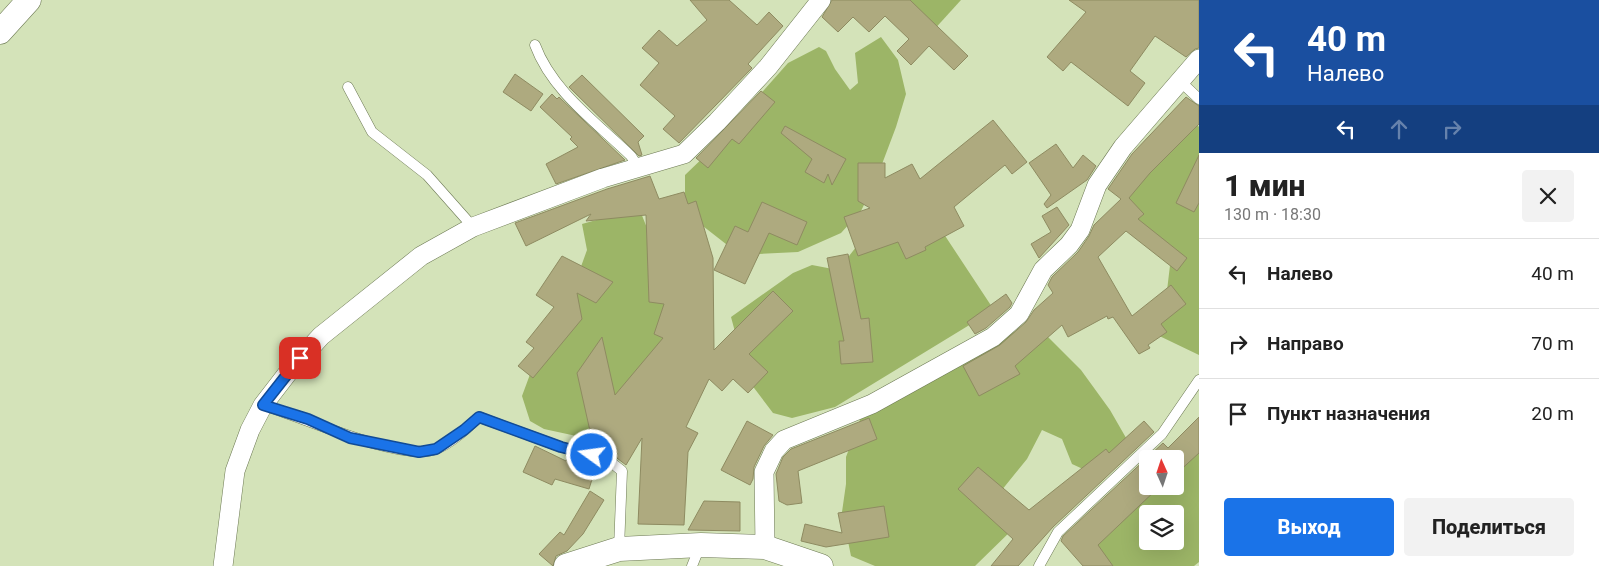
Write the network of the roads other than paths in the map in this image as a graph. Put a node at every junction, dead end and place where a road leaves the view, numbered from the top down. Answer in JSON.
{"nodes":[{"id":1,"x":29,"y":0,"type":"edge"},
{"id":2,"x":821,"y":0,"type":"edge"},
{"id":3,"x":0,"y":32,"type":"edge"},
{"id":4,"x":535,"y":45,"type":"dead end"},
{"id":5,"x":1199,"y":59,"type":"edge"},
{"id":6,"x":1181,"y":82,"type":"junction"},
{"id":7,"x":348,"y":88,"type":"dead end"},
{"id":8,"x":1199,"y":99,"type":"edge"},
{"id":9,"x":638,"y":167,"type":"junction"},
{"id":10,"x":473,"y":227,"type":"junction"},
{"id":11,"x":1199,"y":380,"type":"edge"},
{"id":12,"x":263,"y":405,"type":"junction"},
{"id":13,"x":765,"y":547,"type":"junction"},
{"id":14,"x":619,"y":550,"type":"junction"},
{"id":15,"x":697,"y":555,"type":"edge"},
{"id":16,"x":223,"y":566,"type":"edge"},
{"id":17,"x":566,"y":566,"type":"edge"},
{"id":18,"x":820,"y":566,"type":"edge"},
{"id":19,"x":1039,"y":566,"type":"edge"}],
"edges":[{"from":1,"to":3,"type":"street"},
{"from":2,"to":9,"type":"street"},
{"from":4,"to":9,"type":"lane"},
{"from":5,"to":6,"type":"street"},
{"from":6,"to":8,"type":"lane"},
{"from":6,"to":13,"type":"street"},
{"from":7,"to":10,"type":"lane"},
{"from":9,"to":10,"type":"street"},
{"from":10,"to":12,"type":"street"},
{"from":11,"to":19,"type":"lane"},
{"from":12,"to":14,"type":"lane"},
{"from":12,"to":16,"type":"street"},
{"from":13,"to":15,"type":"street"},
{"from":13,"to":18,"type":"street"},
{"from":14,"to":15,"type":"street"},
{"from":14,"to":17,"type":"street"}]}
